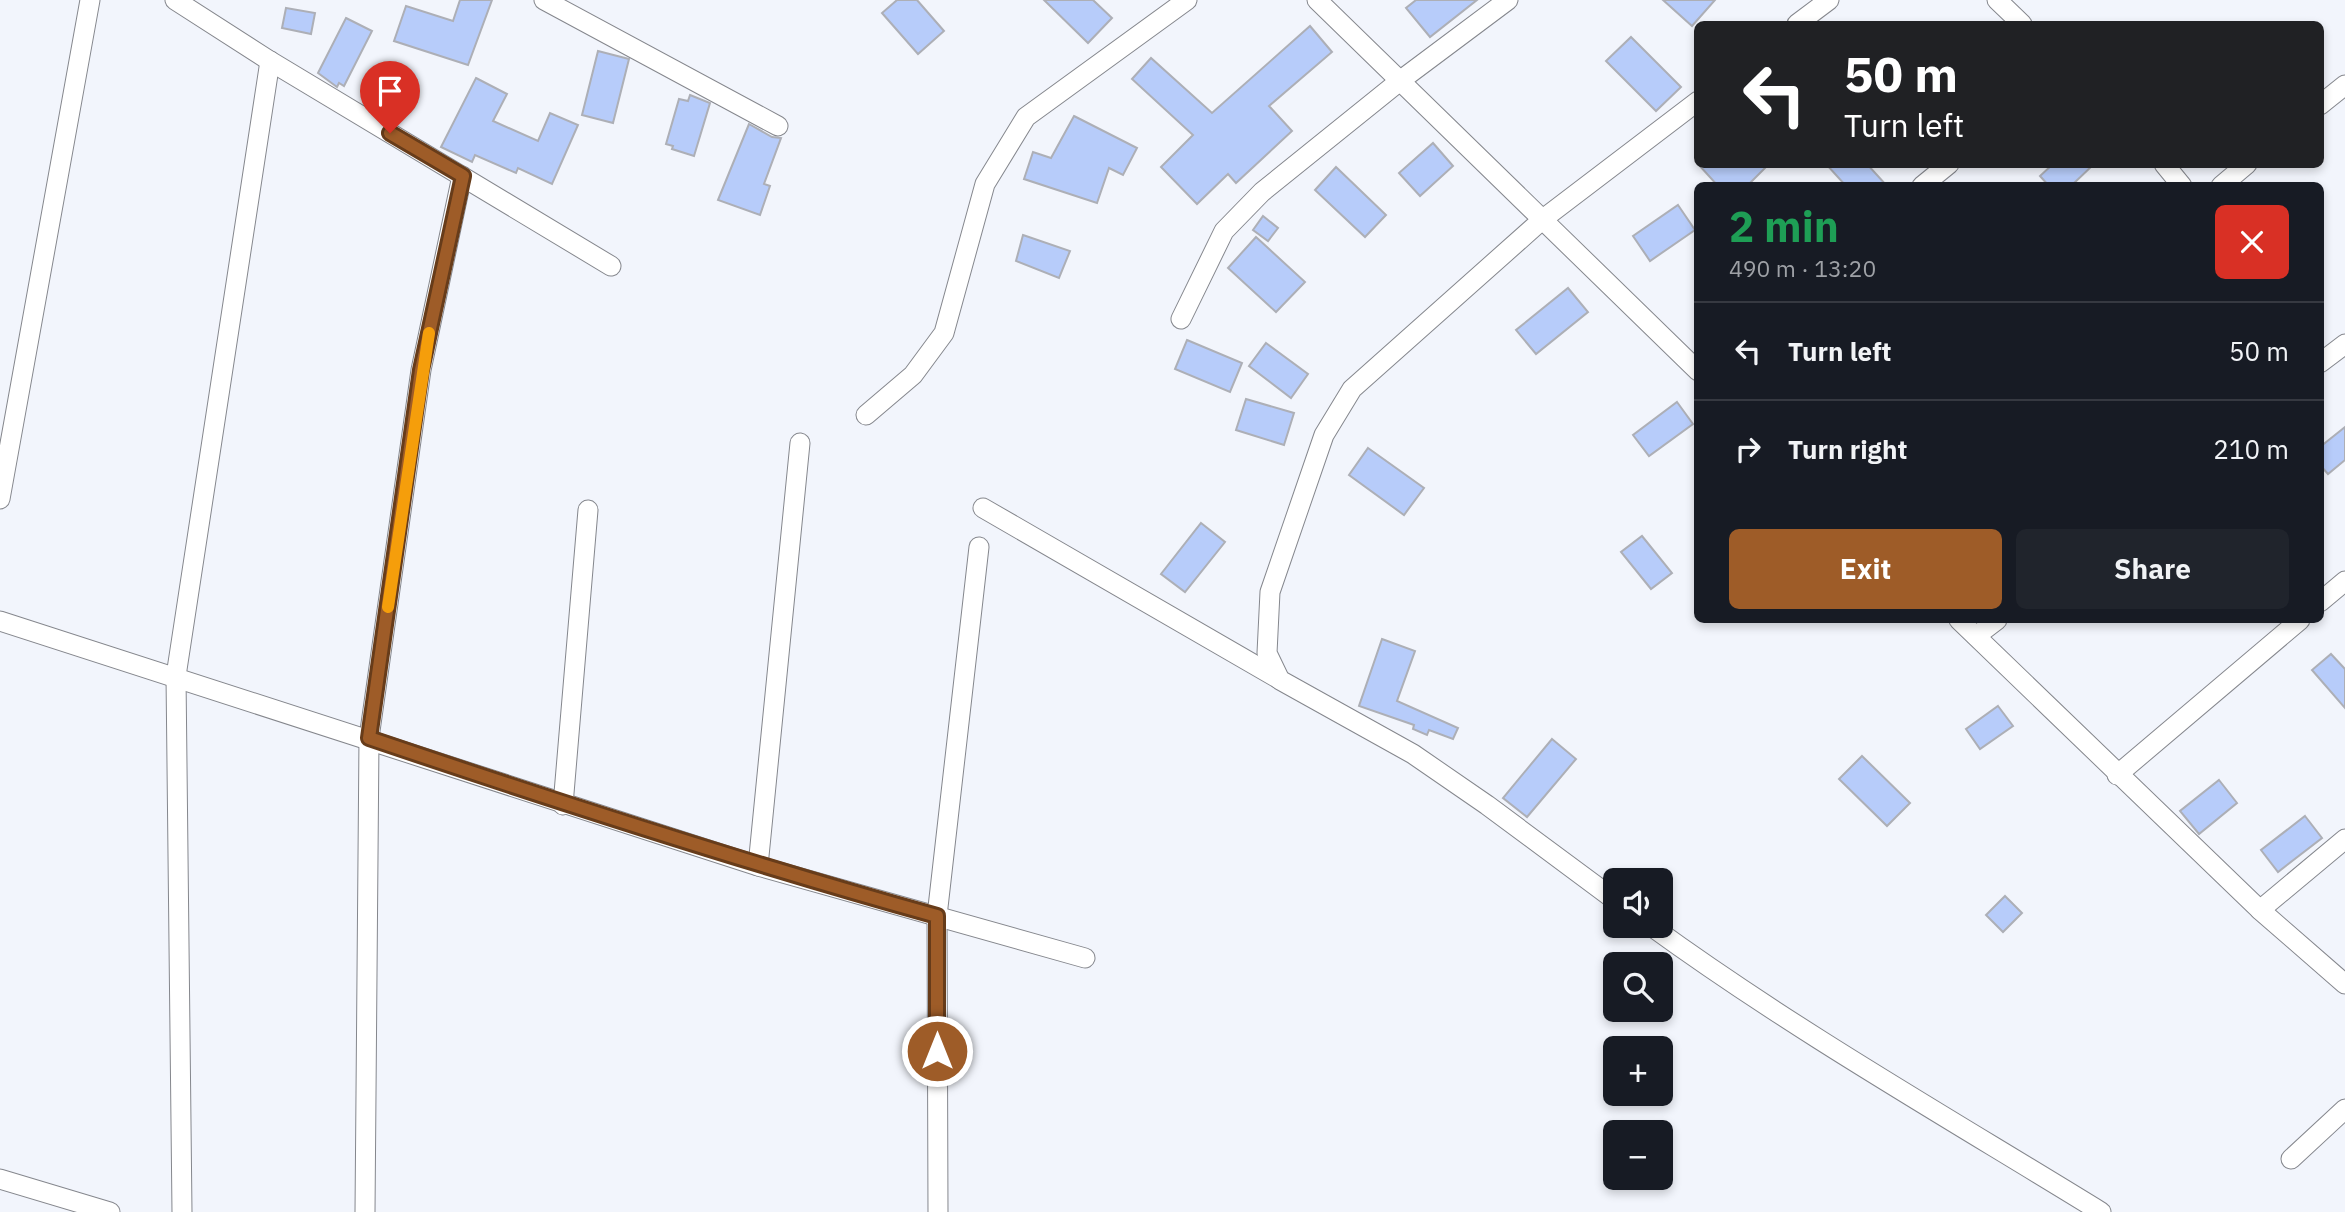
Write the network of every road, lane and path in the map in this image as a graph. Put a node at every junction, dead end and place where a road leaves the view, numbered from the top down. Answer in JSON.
{"nodes":[{"id":1,"x":90,"y":0,"type":"edge"},
{"id":2,"x":175,"y":0,"type":"edge"},
{"id":3,"x":544,"y":0,"type":"edge"},
{"id":4,"x":1187,"y":0,"type":"edge"},
{"id":5,"x":1317,"y":0,"type":"edge"},
{"id":6,"x":1507,"y":0,"type":"edge"},
{"id":7,"x":1829,"y":0,"type":"edge"},
{"id":8,"x":1997,"y":0,"type":"edge"},
{"id":9,"x":1801,"y":21,"type":"edge"},
{"id":10,"x":2019,"y":21,"type":"edge"},
{"id":11,"x":270,"y":61,"type":"junction"},
{"id":12,"x":1401,"y":80,"type":"junction"},
{"id":13,"x":2345,"y":85,"type":"edge"},
{"id":14,"x":2324,"y":102,"type":"edge"},
{"id":15,"x":1694,"y":104,"type":"edge"},
{"id":16,"x":778,"y":127,"type":"dead end"},
{"id":17,"x":1944,"y":168,"type":"edge"},
{"id":18,"x":2167,"y":168,"type":"edge"},
{"id":19,"x":2242,"y":168,"type":"edge"},
{"id":20,"x":463,"y":176,"type":"junction"},
{"id":21,"x":1927,"y":182,"type":"edge"},
{"id":22,"x":2179,"y":182,"type":"edge"},
{"id":23,"x":2226,"y":182,"type":"edge"},
{"id":24,"x":1543,"y":219,"type":"junction"},
{"id":25,"x":611,"y":266,"type":"dead end"},
{"id":26,"x":1181,"y":319,"type":"dead end"},
{"id":27,"x":1694,"y":365,"type":"edge"},
{"id":28,"x":866,"y":415,"type":"dead end"},
{"id":29,"x":800,"y":443,"type":"dead end"},
{"id":30,"x":0,"y":499,"type":"edge"},
{"id":31,"x":983,"y":508,"type":"dead end"},
{"id":32,"x":588,"y":510,"type":"dead end"},
{"id":33,"x":979,"y":547,"type":"dead end"},
{"id":34,"x":2345,"y":582,"type":"edge"},
{"id":35,"x":2324,"y":599,"type":"edge"},
{"id":36,"x":0,"y":621,"type":"edge"},
{"id":37,"x":1962,"y":623,"type":"edge"},
{"id":38,"x":1993,"y":623,"type":"edge"},
{"id":39,"x":2296,"y":623,"type":"edge"},
{"id":40,"x":1976,"y":636,"type":"junction"},
{"id":41,"x":176,"y":676,"type":"junction"},
{"id":42,"x":1280,"y":680,"type":"junction"},
{"id":43,"x":369,"y":738,"type":"junction"},
{"id":44,"x":2117,"y":775,"type":"junction"},
{"id":45,"x":563,"y":805,"type":"junction"},
{"id":46,"x":2345,"y":839,"type":"edge"},
{"id":47,"x":758,"y":866,"type":"junction"},
{"id":48,"x":1603,"y":891,"type":"edge"},
{"id":49,"x":2260,"y":911,"type":"junction"},
{"id":50,"x":937,"y":916,"type":"junction"},
{"id":51,"x":1669,"y":938,"type":"edge"},
{"id":52,"x":1085,"y":958,"type":"dead end"},
{"id":53,"x":2345,"y":984,"type":"edge"},
{"id":54,"x":2345,"y":1108,"type":"edge"},
{"id":55,"x":2291,"y":1160,"type":"dead end"},
{"id":56,"x":0,"y":1179,"type":"edge"},
{"id":57,"x":55,"y":1204,"type":"edge"},
{"id":58,"x":110,"y":1212,"type":"edge"},
{"id":59,"x":182,"y":1212,"type":"edge"},
{"id":60,"x":365,"y":1212,"type":"edge"},
{"id":61,"x":938,"y":1212,"type":"edge"},
{"id":62,"x":2101,"y":1212,"type":"edge"}],
"edges":[{"from":1,"to":30,"type":"street"},
{"from":2,"to":11,"type":"street"},
{"from":3,"to":16,"type":"street"},
{"from":4,"to":28,"type":"street"},
{"from":5,"to":12,"type":"street"},
{"from":6,"to":12,"type":"street"},
{"from":7,"to":9,"type":"street"},
{"from":8,"to":10,"type":"street"},
{"from":11,"to":20,"type":"street"},
{"from":11,"to":41,"type":"street"},
{"from":12,"to":24,"type":"street"},
{"from":12,"to":26,"type":"street"},
{"from":13,"to":14,"type":"street"},
{"from":15,"to":24,"type":"street"},
{"from":17,"to":21,"type":"street"},
{"from":18,"to":22,"type":"street"},
{"from":19,"to":23,"type":"street"},
{"from":20,"to":25,"type":"street"},
{"from":20,"to":43,"type":"street"},
{"from":24,"to":27,"type":"street"},
{"from":24,"to":42,"type":"street"},
{"from":29,"to":47,"type":"street"},
{"from":31,"to":42,"type":"street"},
{"from":32,"to":45,"type":"street"},
{"from":33,"to":50,"type":"street"},
{"from":34,"to":35,"type":"street"},
{"from":36,"to":41,"type":"street"},
{"from":37,"to":40,"type":"street"},
{"from":38,"to":40,"type":"street"},
{"from":39,"to":44,"type":"street"},
{"from":40,"to":44,"type":"street"},
{"from":41,"to":43,"type":"street"},
{"from":41,"to":59,"type":"street"},
{"from":42,"to":48,"type":"street"},
{"from":43,"to":45,"type":"street"},
{"from":43,"to":60,"type":"street"},
{"from":44,"to":49,"type":"street"},
{"from":45,"to":47,"type":"street"},
{"from":46,"to":49,"type":"street"},
{"from":47,"to":50,"type":"street"},
{"from":49,"to":53,"type":"street"},
{"from":50,"to":52,"type":"street"},
{"from":50,"to":61,"type":"street"},
{"from":51,"to":62,"type":"street"},
{"from":54,"to":55,"type":"street"},
{"from":56,"to":57,"type":"street"},
{"from":57,"to":58,"type":"street"}]}
